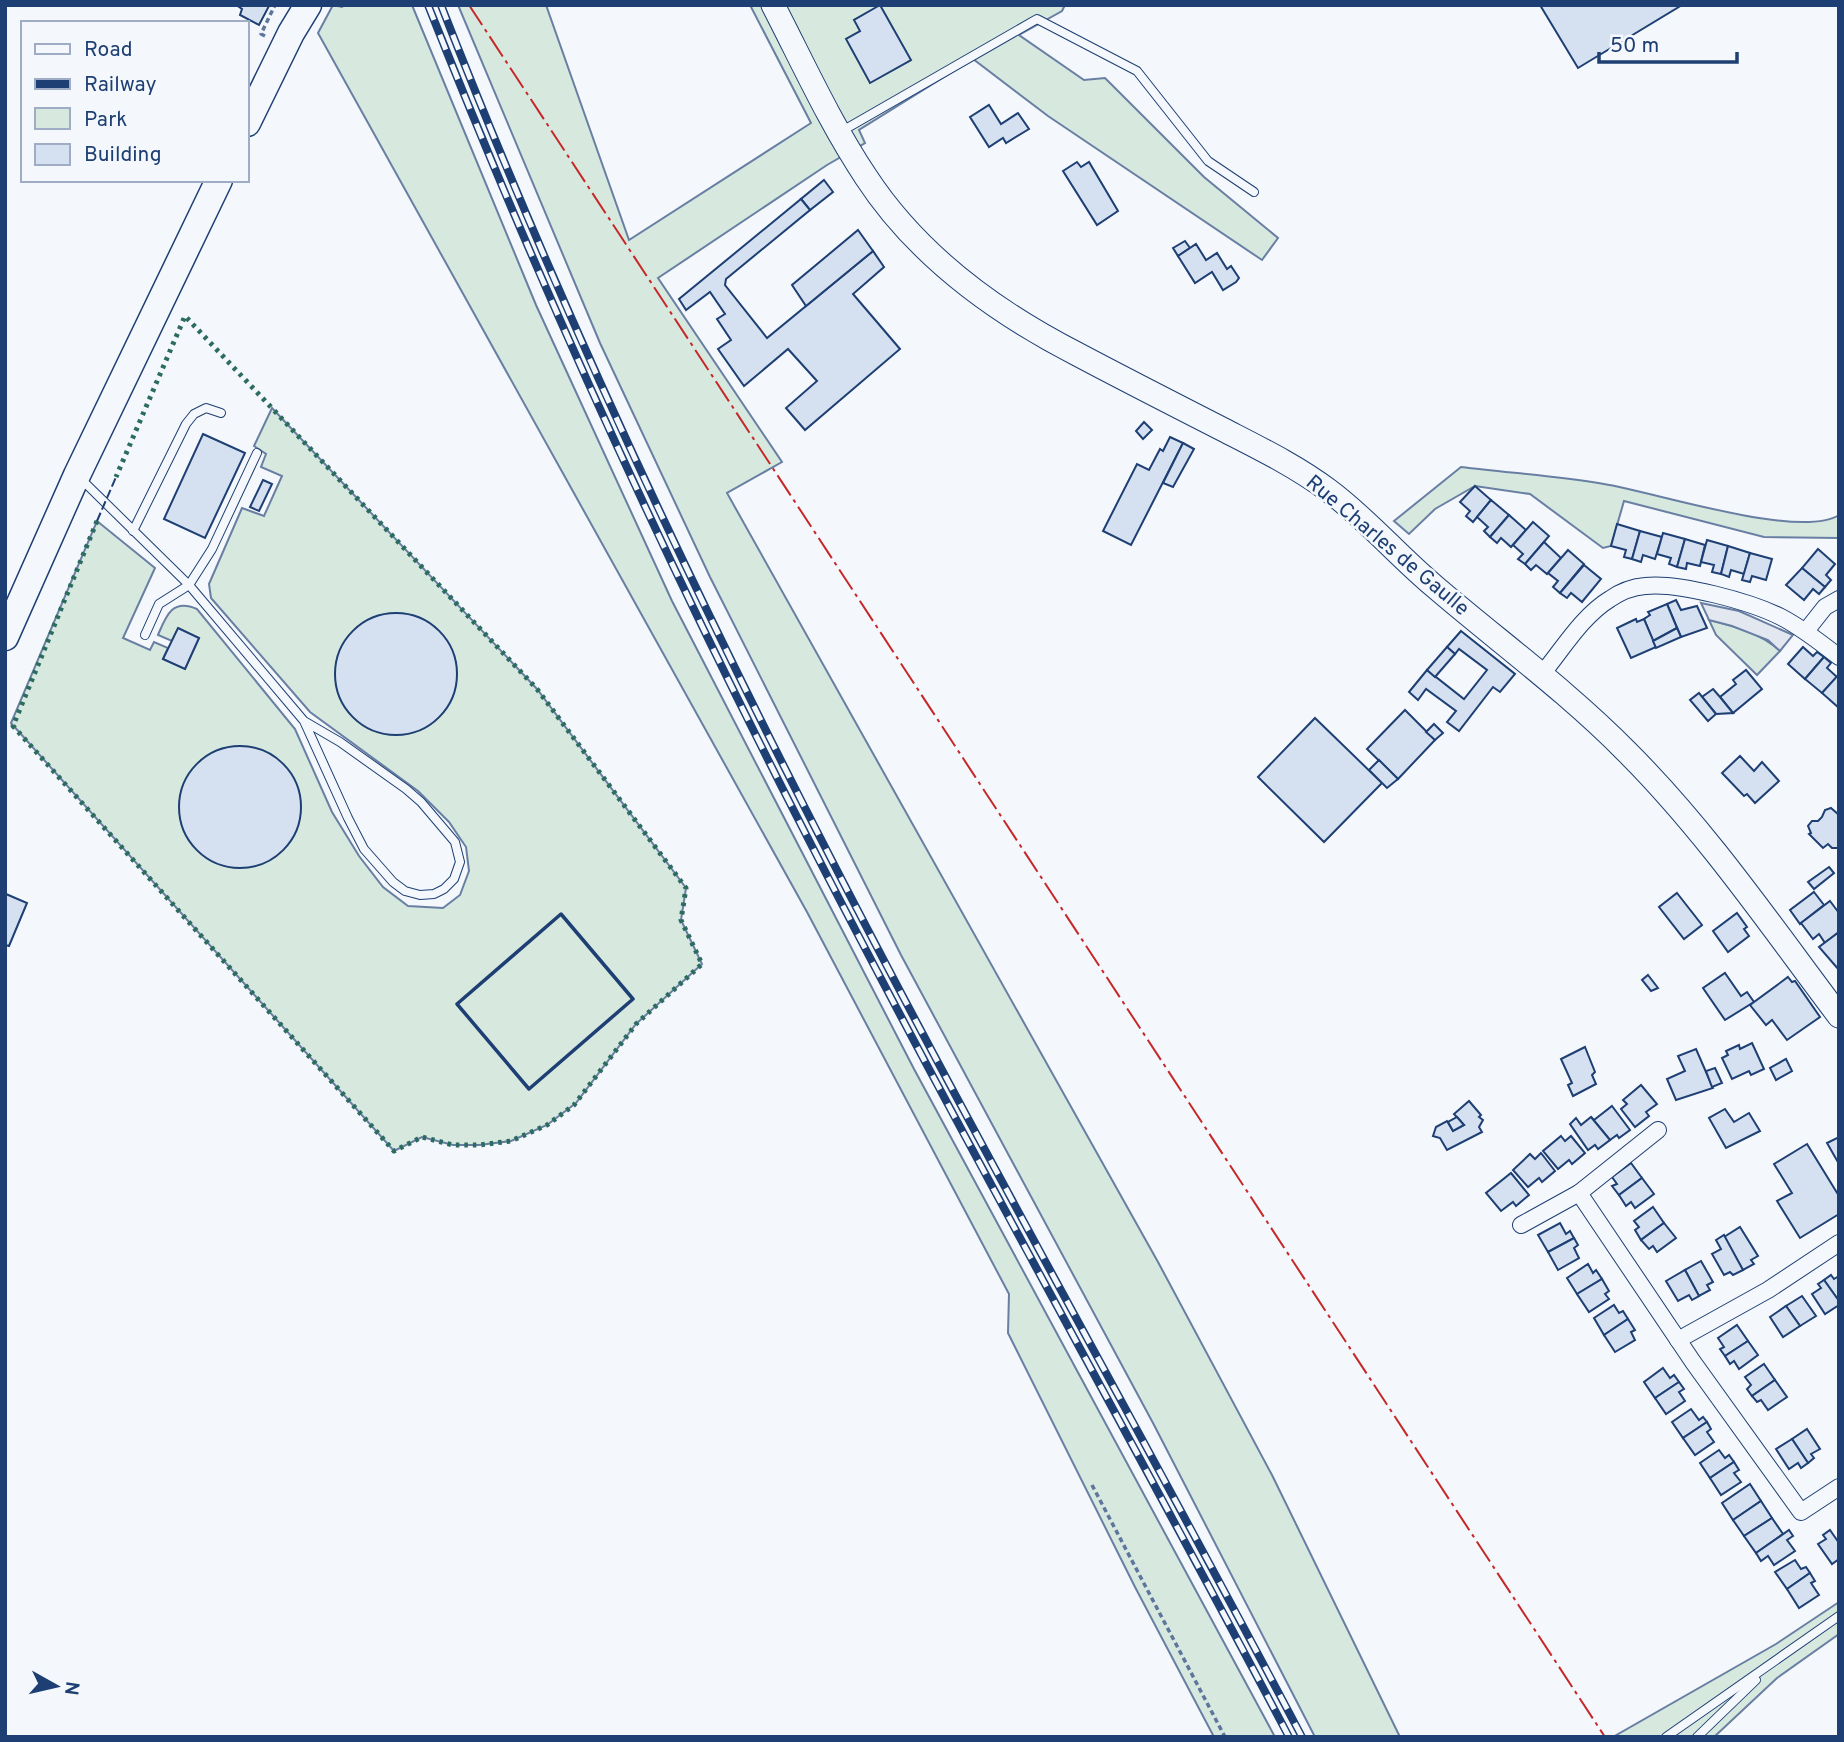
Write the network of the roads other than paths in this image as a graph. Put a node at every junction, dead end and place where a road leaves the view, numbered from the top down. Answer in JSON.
{"nodes":[{"id":1,"x":307,"y":5,"type":"edge"},
{"id":2,"x":773,"y":5,"type":"edge"},
{"id":3,"x":248,"y":121,"type":"edge"},
{"id":4,"x":839,"y":133,"type":"junction"},
{"id":5,"x":218,"y":182,"type":"edge"},
{"id":6,"x":1254,"y":192,"type":"dead end"},
{"id":7,"x":220,"y":413,"type":"dead end"},
{"id":8,"x":257,"y":453,"type":"dead end"},
{"id":9,"x":77,"y":475,"type":"junction"},
{"id":10,"x":133,"y":531,"type":"junction"},
{"id":11,"x":189,"y":585,"type":"junction"},
{"id":12,"x":1839,"y":599,"type":"edge"},
{"id":13,"x":9,"y":629,"type":"edge"},
{"id":14,"x":1806,"y":631,"type":"junction"},
{"id":15,"x":145,"y":635,"type":"dead end"},
{"id":16,"x":1839,"y":657,"type":"edge"},
{"id":17,"x":1542,"y":674,"type":"junction"},
{"id":18,"x":304,"y":720,"type":"junction"},
{"id":19,"x":1839,"y":1016,"type":"edge"},
{"id":20,"x":1658,"y":1130,"type":"dead end"},
{"id":21,"x":1579,"y":1193,"type":"junction"},
{"id":22,"x":1521,"y":1225,"type":"dead end"},
{"id":23,"x":1839,"y":1243,"type":"edge"},
{"id":24,"x":1678,"y":1340,"type":"junction"},
{"id":25,"x":1839,"y":1487,"type":"edge"},
{"id":26,"x":1839,"y":1616,"type":"edge"},
{"id":27,"x":1776,"y":1661,"type":"junction"},
{"id":28,"x":1666,"y":1737,"type":"edge"},
{"id":29,"x":1696,"y":1737,"type":"edge"}],
"edges":[{"from":1,"to":3,"type":"main road"},
{"from":2,"to":4,"type":"street","name":"Rue Charles de Gaulle"},
{"from":4,"to":6,"type":"lane"},
{"from":4,"to":17,"type":"street","name":"Rue Charles de Gaulle"},
{"from":5,"to":9,"type":"main road"},
{"from":7,"to":10,"type":"lane"},
{"from":8,"to":11,"type":"lane"},
{"from":9,"to":10,"type":"lane"},
{"from":9,"to":13,"type":"main road"},
{"from":10,"to":11,"type":"lane"},
{"from":11,"to":15,"type":"lane"},
{"from":11,"to":18,"type":"lane"},
{"from":12,"to":14,"type":"street"},
{"from":14,"to":16,"type":"street"},
{"from":14,"to":17,"type":"street"},
{"from":17,"to":19,"type":"street","name":"Rue Charles de Gaulle"},
{"from":18,"to":18,"type":"lane"},
{"from":20,"to":21,"type":"street"},
{"from":21,"to":22,"type":"street"},
{"from":21,"to":24,"type":"street"},
{"from":23,"to":24,"type":"street"},
{"from":24,"to":25,"type":"street"},
{"from":26,"to":27,"type":"lane"},
{"from":27,"to":28,"type":"lane"},
{"from":27,"to":29,"type":"lane"}]}
